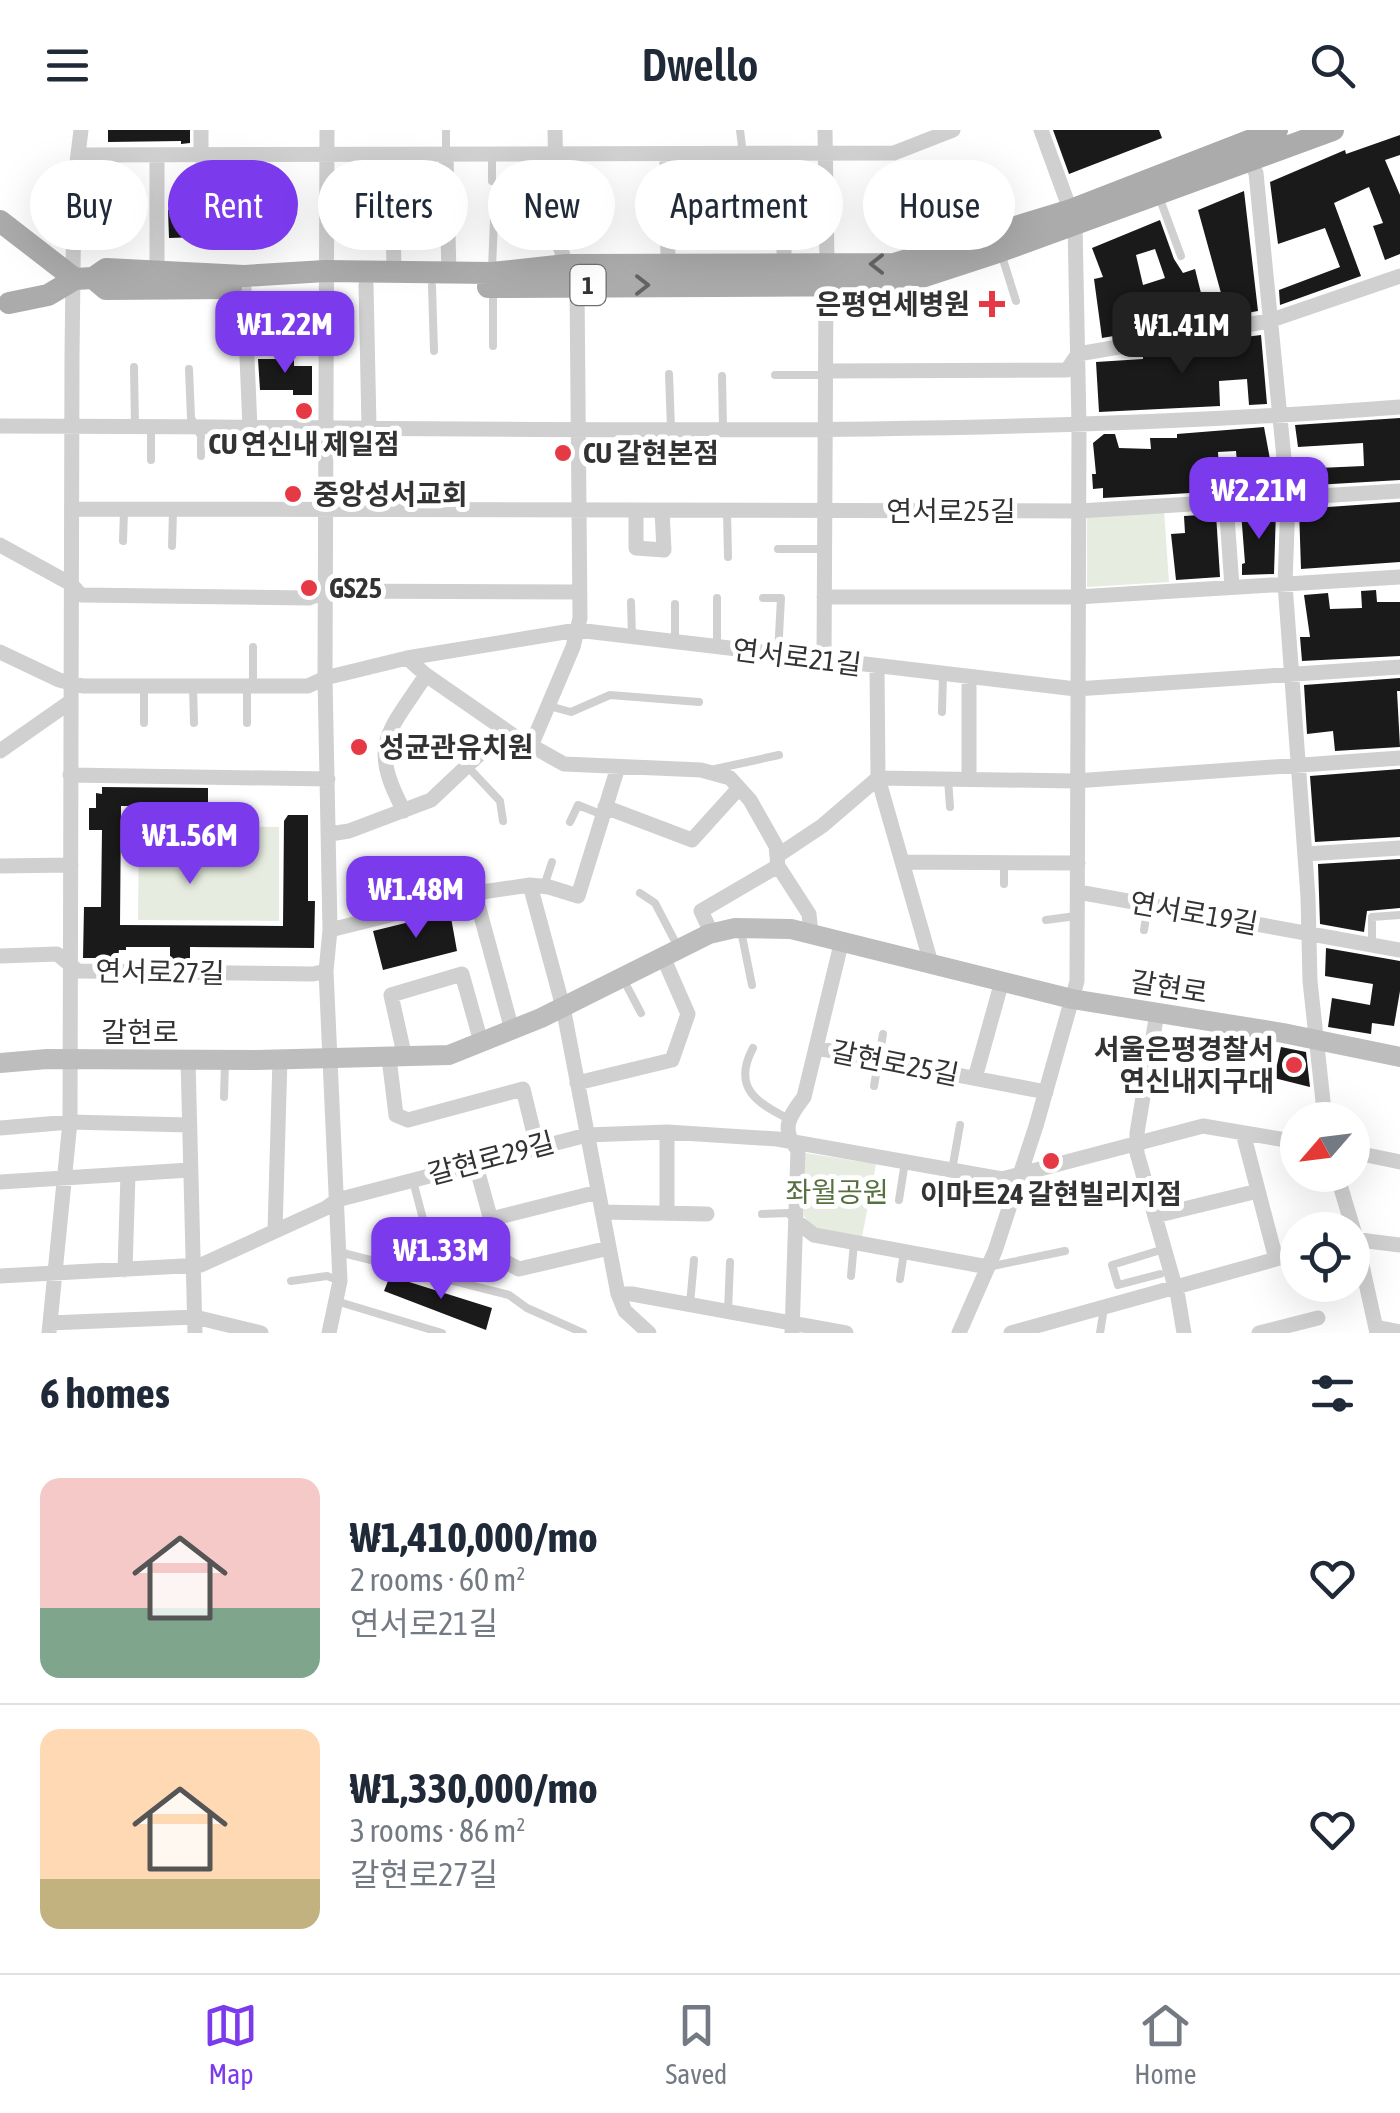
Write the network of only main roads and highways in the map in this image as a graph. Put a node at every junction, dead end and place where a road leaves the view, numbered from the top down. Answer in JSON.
{"nodes":[{"id":1,"x":1277,"y":130,"type":"edge"},
{"id":2,"x":1333,"y":130,"type":"edge"},
{"id":3,"x":1244,"y":145,"type":"edge"},
{"id":4,"x":1073,"y":216,"type":"junction"},
{"id":5,"x":0,"y":221,"type":"edge"},
{"id":6,"x":0,"y":243,"type":"edge"},
{"id":7,"x":30,"y":243,"type":"edge"},
{"id":8,"x":30,"y":246,"type":"edge"},
{"id":9,"x":41,"y":250,"type":"edge"},
{"id":10,"x":827,"y":274,"type":"junction"},
{"id":11,"x":572,"y":276,"type":"junction"},
{"id":12,"x":84,"y":278,"type":"junction"},
{"id":13,"x":325,"y":278,"type":"junction"},
{"id":14,"x":440,"y":280,"type":"junction"},
{"id":15,"x":4,"y":304,"type":"edge"},
{"id":16,"x":1400,"y":1057,"type":"edge"},
{"id":17,"x":0,"y":1063,"type":"edge"}],
"edges":[{"from":1,"to":3,"type":"main road","number":"1"},
{"from":2,"to":3,"type":"main road","number":"1"},
{"from":3,"to":4,"type":"main road","number":"1"},
{"from":3,"to":4,"type":"main road","number":"1"},
{"from":4,"to":10,"type":"main road","number":"1","one_way":true},
{"from":4,"to":10,"type":"main road","number":"1"},
{"from":5,"to":7,"type":"main road","number":"1"},
{"from":6,"to":8,"type":"main road"},
{"from":9,"to":12,"type":"main road","number":"1"},
{"from":11,"to":10,"type":"main road","number":"1","one_way":true},
{"from":10,"to":11,"type":"main road","number":"1"},
{"from":11,"to":14,"type":"main road","number":"1"},
{"from":12,"to":13,"type":"main road","number":"1"},
{"from":12,"to":13,"type":"main road","number":"1"},
{"from":12,"to":15,"type":"main road","number":"1"},
{"from":13,"to":14,"type":"main road","number":"1"},
{"from":13,"to":14,"type":"main road","number":"1"},
{"from":16,"to":17,"type":"main road","name":"갈현로"}]}
